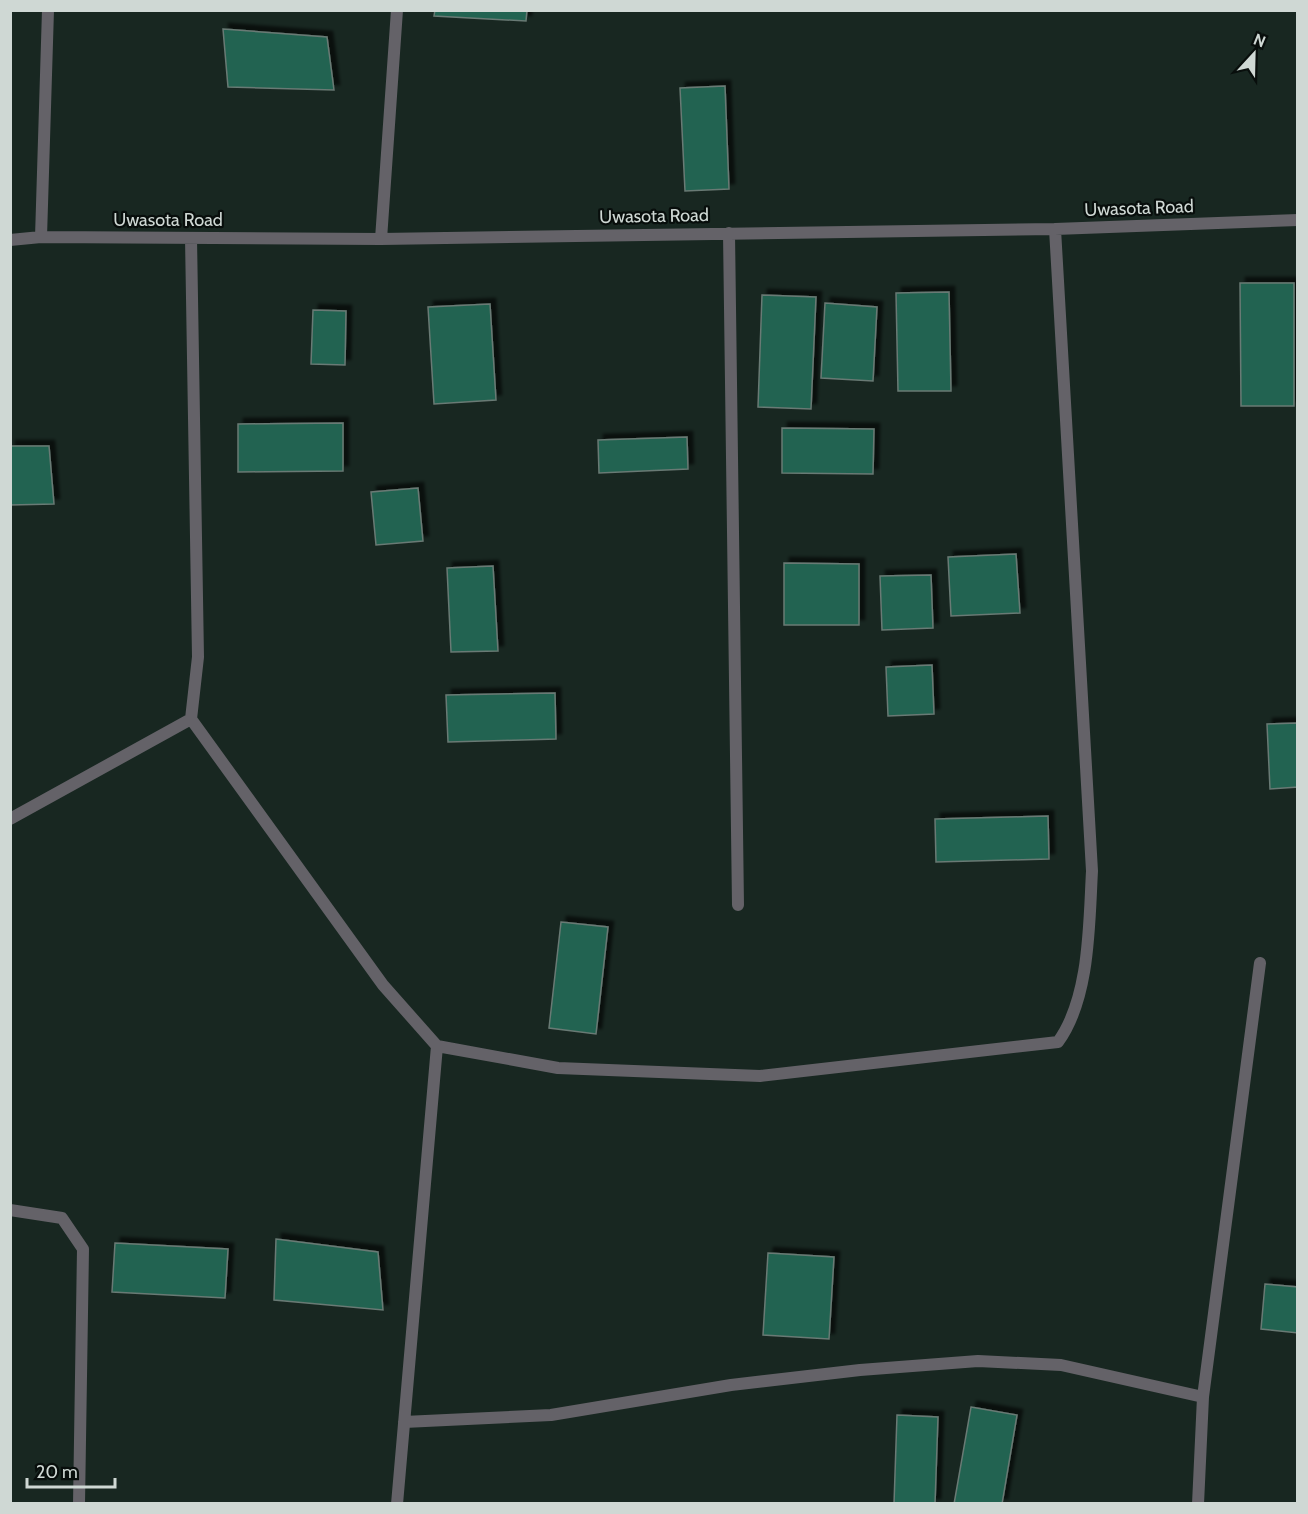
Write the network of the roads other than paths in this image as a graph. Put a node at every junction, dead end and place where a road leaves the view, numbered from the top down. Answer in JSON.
{"nodes":[{"id":1,"x":48,"y":10,"type":"edge"},
{"id":2,"x":397,"y":10,"type":"edge"},
{"id":3,"x":1298,"y":220,"type":"edge"},
{"id":4,"x":1054,"y":229,"type":"junction"},
{"id":5,"x":729,"y":233,"type":"junction"},
{"id":6,"x":41,"y":237,"type":"junction"},
{"id":7,"x":191,"y":238,"type":"junction"},
{"id":8,"x":381,"y":239,"type":"junction"},
{"id":9,"x":10,"y":240,"type":"edge"},
{"id":10,"x":191,"y":719,"type":"junction"},
{"id":11,"x":10,"y":819,"type":"edge"},
{"id":12,"x":738,"y":905,"type":"dead end"},
{"id":13,"x":1260,"y":963,"type":"dead end"},
{"id":14,"x":437,"y":1046,"type":"junction"},
{"id":15,"x":10,"y":1210,"type":"edge"},
{"id":16,"x":1203,"y":1396,"type":"junction"},
{"id":17,"x":404,"y":1422,"type":"junction"},
{"id":18,"x":79,"y":1503,"type":"edge"},
{"id":19,"x":397,"y":1503,"type":"edge"},
{"id":20,"x":1198,"y":1503,"type":"edge"}],
"edges":[{"from":1,"to":6,"type":"street"},
{"from":2,"to":8,"type":"street"},
{"from":3,"to":4,"type":"street","name":"Uwasota Road"},
{"from":4,"to":5,"type":"street","name":"Uwasota Road"},
{"from":4,"to":14,"type":"street"},
{"from":5,"to":8,"type":"street","name":"Uwasota Road"},
{"from":5,"to":12,"type":"street"},
{"from":6,"to":7,"type":"street","name":"Uwasota Road"},
{"from":6,"to":9,"type":"street","name":"Uwasota Road"},
{"from":7,"to":8,"type":"street","name":"Uwasota Road"},
{"from":7,"to":10,"type":"street"},
{"from":10,"to":11,"type":"street"},
{"from":10,"to":14,"type":"street"},
{"from":13,"to":16,"type":"street"},
{"from":14,"to":17,"type":"street"},
{"from":15,"to":18,"type":"street"},
{"from":16,"to":17,"type":"street"},
{"from":16,"to":20,"type":"street"},
{"from":17,"to":19,"type":"street"}]}
